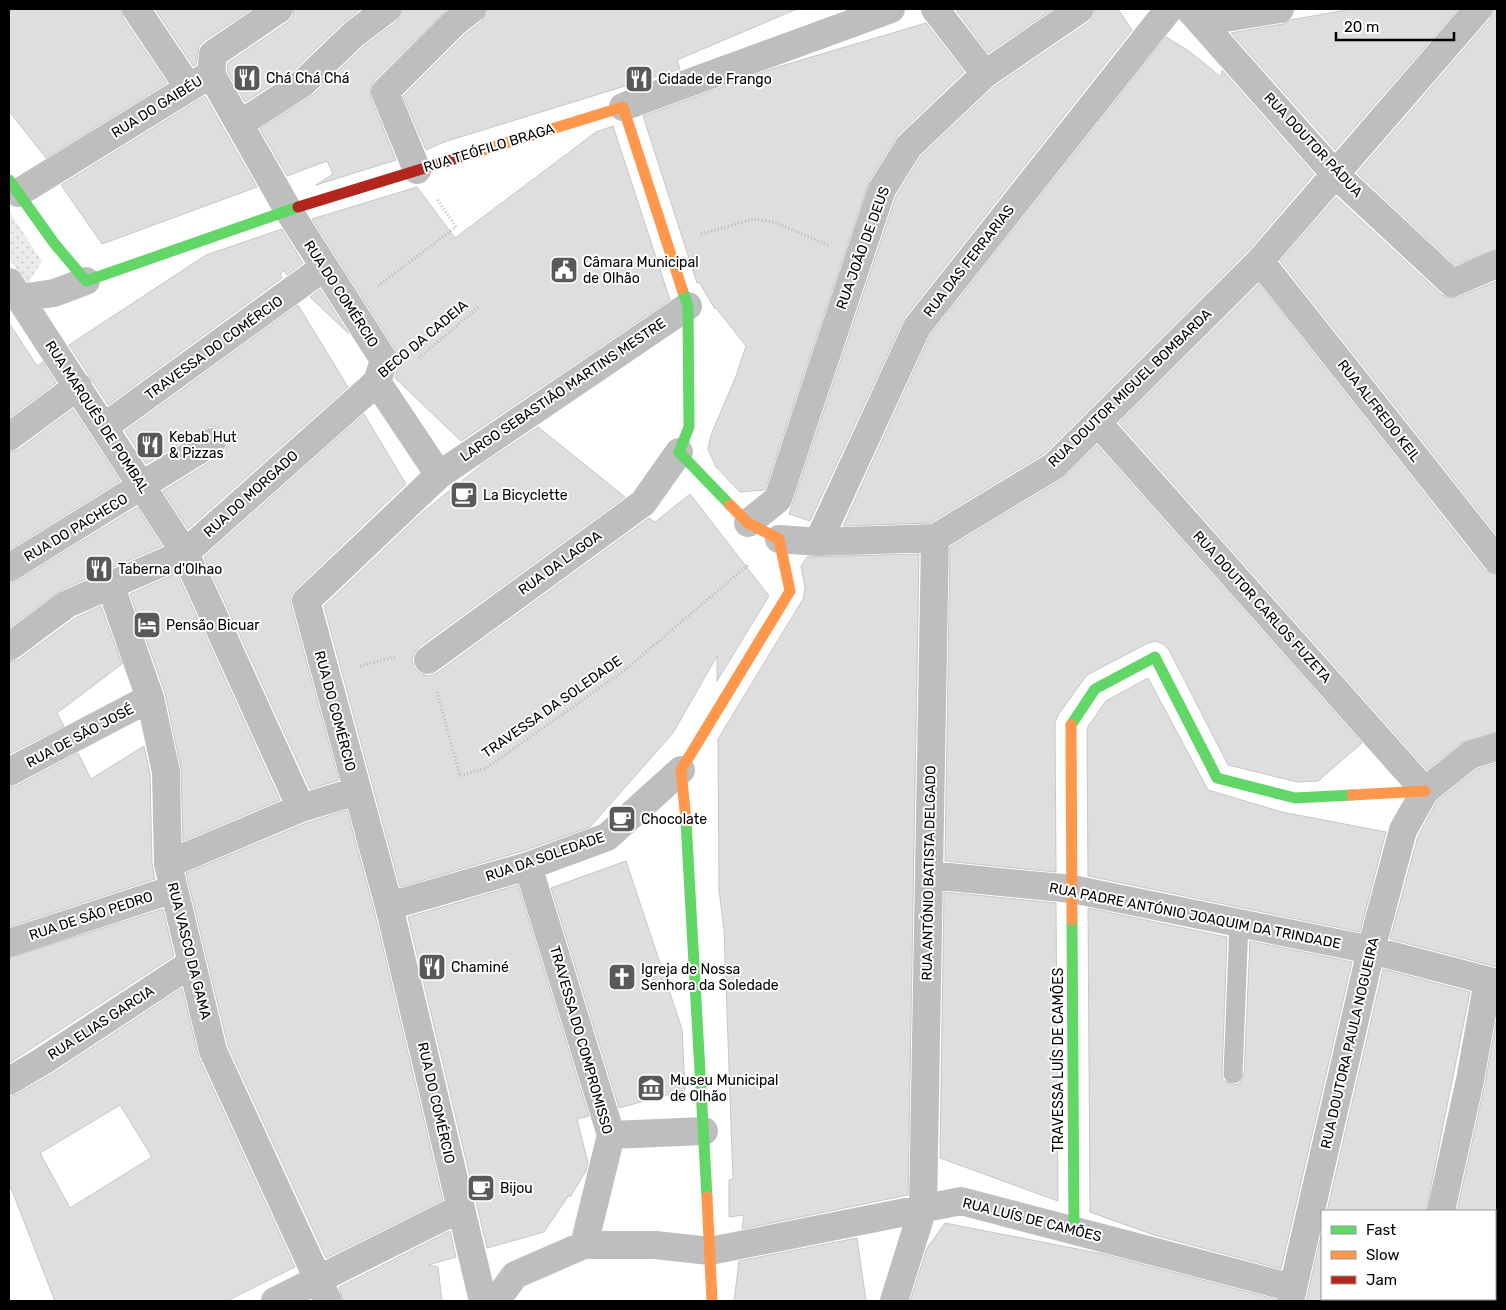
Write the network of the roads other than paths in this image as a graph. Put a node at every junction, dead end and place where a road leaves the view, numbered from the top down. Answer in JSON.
{"nodes":[{"id":1,"x":136,"y":9,"type":"edge"},
{"id":2,"x":279,"y":9,"type":"edge"},
{"id":3,"x":387,"y":9,"type":"edge"},
{"id":4,"x":472,"y":9,"type":"edge"},
{"id":5,"x":891,"y":9,"type":"edge"},
{"id":6,"x":935,"y":9,"type":"edge"},
{"id":7,"x":1080,"y":9,"type":"edge"},
{"id":8,"x":1169,"y":9,"type":"edge"},
{"id":9,"x":1280,"y":9,"type":"edge"},
{"id":10,"x":1478,"y":9,"type":"edge"},
{"id":11,"x":1195,"y":15,"type":"edge"},
{"id":12,"x":985,"y":74,"type":"junction"},
{"id":13,"x":200,"y":81,"type":"junction"},
{"id":14,"x":623,"y":108,"type":"junction"},
{"id":15,"x":240,"y":124,"type":"junction"},
{"id":16,"x":416,"y":170,"type":"junction"},
{"id":17,"x":1334,"y":173,"type":"junction"},
{"id":18,"x":13,"y":187,"type":"edge"},
{"id":19,"x":288,"y":210,"type":"junction"},
{"id":20,"x":1260,"y":261,"type":"junction"},
{"id":21,"x":1497,"y":264,"type":"edge"},
{"id":22,"x":324,"y":268,"type":"junction"},
{"id":23,"x":86,"y":282,"type":"junction"},
{"id":24,"x":14,"y":290,"type":"edge"},
{"id":25,"x":688,"y":306,"type":"junction"},
{"id":26,"x":380,"y":385,"type":"junction"},
{"id":27,"x":78,"y":386,"type":"junction"},
{"id":28,"x":1098,"y":423,"type":"junction"},
{"id":29,"x":104,"y":427,"type":"junction"},
{"id":30,"x":9,"y":437,"type":"edge"},
{"id":31,"x":212,"y":442,"type":"dead end"},
{"id":32,"x":679,"y":452,"type":"junction"},
{"id":33,"x":439,"y":475,"type":"junction"},
{"id":34,"x":143,"y":487,"type":"junction"},
{"id":35,"x":748,"y":522,"type":"junction"},
{"id":36,"x":935,"y":538,"type":"junction"},
{"id":37,"x":779,"y":539,"type":"junction"},
{"id":38,"x":818,"y":542,"type":"junction"},
{"id":39,"x":185,"y":553,"type":"junction"},
{"id":40,"x":1497,"y":560,"type":"edge"},
{"id":41,"x":9,"y":568,"type":"edge"},
{"id":42,"x":110,"y":584,"type":"junction"},
{"id":43,"x":9,"y":647,"type":"edge"},
{"id":44,"x":428,"y":660,"type":"road end"},
{"id":45,"x":150,"y":698,"type":"junction"},
{"id":46,"x":1497,"y":747,"type":"edge"},
{"id":47,"x":681,"y":770,"type":"junction"},
{"id":48,"x":9,"y":772,"type":"edge"},
{"id":49,"x":357,"y":791,"type":"junction"},
{"id":50,"x":1425,"y":791,"type":"junction"},
{"id":51,"x":302,"y":808,"type":"junction"},
{"id":52,"x":528,"y":866,"type":"junction"},
{"id":53,"x":929,"y":875,"type":"junction"},
{"id":54,"x":171,"y":876,"type":"junction"},
{"id":55,"x":1072,"y":889,"type":"junction"},
{"id":56,"x":389,"y":906,"type":"junction"},
{"id":57,"x":1239,"y":923,"type":"junction"},
{"id":58,"x":9,"y":944,"type":"edge"},
{"id":59,"x":1371,"y":950,"type":"junction"},
{"id":60,"x":192,"y":963,"type":"junction"},
{"id":61,"x":1493,"y":982,"type":"edge"},
{"id":62,"x":1233,"y":1074,"type":"dead end"},
{"id":63,"x":9,"y":1080,"type":"edge"},
{"id":64,"x":704,"y":1131,"type":"junction"},
{"id":65,"x":611,"y":1135,"type":"junction"},
{"id":66,"x":461,"y":1208,"type":"junction"},
{"id":67,"x":923,"y":1208,"type":"junction"},
{"id":68,"x":1441,"y":1210,"type":"edge"},
{"id":69,"x":1074,"y":1230,"type":"junction"},
{"id":70,"x":584,"y":1246,"type":"junction"},
{"id":71,"x":710,"y":1251,"type":"junction"},
{"id":72,"x":323,"y":1291,"type":"edge"},
{"id":73,"x":1292,"y":1295,"type":"edge"},
{"id":74,"x":274,"y":1301,"type":"edge"},
{"id":75,"x":483,"y":1301,"type":"edge"},
{"id":76,"x":496,"y":1301,"type":"edge"},
{"id":77,"x":712,"y":1301,"type":"edge"},
{"id":78,"x":894,"y":1301,"type":"edge"}],
"edges":[{"from":1,"to":13,"type":"street","name":"RUA DO COMÉRCIO"},
{"from":2,"to":13,"type":"street","name":"RUA DO GAIBÉU"},
{"from":3,"to":15,"type":"street"},
{"from":4,"to":16,"type":"street"},
{"from":5,"to":14,"type":"street","name":"RUA TEÓFILO BRAGA"},
{"from":6,"to":12,"type":"street"},
{"from":7,"to":12,"type":"street","name":"RUA JOÃO DE DEUS"},
{"from":8,"to":38,"type":"street","name":"RUA DAS FERRARIAS"},
{"from":9,"to":11,"type":"street"},
{"from":10,"to":17,"type":"street","name":"RUA DOUTOR MIGUEL BOMBARDA"},
{"from":11,"to":17,"type":"street","name":"RUA DOUTOR PÁDUA"},
{"from":12,"to":35,"type":"street","name":"RUA JOÃO DE DEUS"},
{"from":13,"to":15,"type":"street","name":"RUA DO COMÉRCIO"},
{"from":13,"to":18,"type":"street","name":"RUA DO GAIBÉU"},
{"from":14,"to":16,"type":"street","name":"RUA TEÓFILO BRAGA"},
{"from":14,"to":25,"type":"street"},
{"from":15,"to":19,"type":"street","name":"RUA DO COMÉRCIO"},
{"from":16,"to":19,"type":"street","name":"RUA TEÓFILO BRAGA"},
{"from":17,"to":20,"type":"street","name":"RUA DOUTOR MIGUEL BOMBARDA"},
{"from":17,"to":21,"type":"street","name":"RUA DOUTOR PÁDUA"},
{"from":18,"to":23,"type":"street"},
{"from":19,"to":22,"type":"street","name":"RUA DO COMÉRCIO"},
{"from":19,"to":23,"type":"street","name":"RUA TEÓFILO BRAGA"},
{"from":20,"to":28,"type":"street","name":"RUA DOUTOR MIGUEL BOMBARDA"},
{"from":20,"to":40,"type":"street","name":"RUA ALFREDO KEIL"},
{"from":22,"to":26,"type":"street","name":"RUA DO COMÉRCIO"},
{"from":22,"to":29,"type":"street","name":"TRAVESSA DO COMÉRCIO"},
{"from":23,"to":24,"type":"street"},
{"from":24,"to":27,"type":"street","name":"RUA MARQUÊS DE POMBAL"},
{"from":25,"to":32,"type":"street"},
{"from":25,"to":33,"type":"street","name":"LARGO SEBASTIÃO MARTINS MESTRE"},
{"from":26,"to":33,"type":"street"},
{"from":26,"to":39,"type":"street","name":"RUA DO MORGADO"},
{"from":27,"to":29,"type":"street","name":"RUA MARQUÊS DE POMBAL"},
{"from":27,"to":30,"type":"street"},
{"from":28,"to":36,"type":"street","name":"RUA DOUTOR MIGUEL BOMBARDA"},
{"from":28,"to":50,"type":"street","name":"RUA DOUTOR CARLOS FUZETA"},
{"from":29,"to":34,"type":"street","name":"RUA MARQUÊS DE POMBAL"},
{"from":31,"to":34,"type":"street","name":"RUA DO PACHECO"},
{"from":32,"to":35,"type":"street","name":"RUA DOUTOR MIGUEL BOMBARDA"},
{"from":32,"to":44,"type":"street","name":"RUA DA LAGOA"},
{"from":33,"to":49,"type":"street","name":"RUA DO COMÉRCIO"},
{"from":34,"to":39,"type":"street","name":"RUA MARQUÊS DE POMBAL"},
{"from":34,"to":41,"type":"street","name":"RUA DO PACHECO"},
{"from":35,"to":37,"type":"street","name":"RUA DOUTOR MIGUEL BOMBARDA"},
{"from":36,"to":38,"type":"street","name":"RUA DOUTOR MIGUEL BOMBARDA"},
{"from":36,"to":53,"type":"street","name":"RUA ANTÓNIO BATISTA DELGADO"},
{"from":37,"to":38,"type":"street","name":"RUA DOUTOR MIGUEL BOMBARDA"},
{"from":37,"to":47,"type":"street"},
{"from":39,"to":42,"type":"street","name":"RUA DO MORGADO"},
{"from":39,"to":51,"type":"street","name":"RUA MARQUÊS DE POMBAL"},
{"from":42,"to":43,"type":"street","name":"RUA DO MORGADO"},
{"from":42,"to":45,"type":"street","name":"RUA VASCO DA GAMA"},
{"from":45,"to":48,"type":"street","name":"RUA DE SÃO JOSÉ"},
{"from":45,"to":54,"type":"street","name":"RUA VASCO DA GAMA"},
{"from":46,"to":50,"type":"street"},
{"from":47,"to":52,"type":"street","name":"RUA DA SOLEDADE"},
{"from":47,"to":64,"type":"street"},
{"from":49,"to":51,"type":"street","name":"RUA DE SÃO PEDRO"},
{"from":49,"to":56,"type":"street","name":"RUA DO COMÉRCIO"},
{"from":50,"to":55,"type":"street","name":"TRAVESSA LUÍS DE CAMÕES"},
{"from":50,"to":59,"type":"street","name":"RUA DOUTORA PAULA NOGUEIRA"},
{"from":51,"to":54,"type":"street","name":"RUA DE SÃO PEDRO"},
{"from":52,"to":56,"type":"street","name":"RUA DA SOLEDADE"},
{"from":52,"to":65,"type":"street","name":"TRAVESSA DO COMPROMISSO"},
{"from":53,"to":55,"type":"street","name":"RUA PADRE ANTÓNIO JOAQUIM DA TRINDADE"},
{"from":53,"to":67,"type":"street","name":"RUA ANTÓNIO BATISTA DELGADO"},
{"from":54,"to":58,"type":"street","name":"RUA DE SÃO PEDRO"},
{"from":54,"to":60,"type":"street","name":"RUA VASCO DA GAMA"},
{"from":55,"to":57,"type":"street","name":"RUA PADRE ANTÓNIO JOAQUIM DA TRINDADE"},
{"from":55,"to":69,"type":"street","name":"TRAVESSA LUÍS DE CAMÕES"},
{"from":56,"to":66,"type":"street","name":"RUA DO COMÉRCIO"},
{"from":57,"to":59,"type":"street","name":"RUA PADRE ANTÓNIO JOAQUIM DA TRINDADE"},
{"from":57,"to":62,"type":"lane"},
{"from":59,"to":61,"type":"street","name":"RUA PADRE ANTÓNIO JOAQUIM DA TRINDADE"},
{"from":59,"to":73,"type":"street","name":"RUA DOUTORA PAULA NOGUEIRA"},
{"from":60,"to":63,"type":"street","name":"RUA ELIAS GARCIA"},
{"from":60,"to":72,"type":"street","name":"RUA VASCO DA GAMA"},
{"from":61,"to":68,"type":"street"},
{"from":64,"to":65,"type":"street"},
{"from":64,"to":71,"type":"street"},
{"from":65,"to":70,"type":"street","name":"TRAVESSA DO COMPROMISSO"},
{"from":66,"to":72,"type":"street"},
{"from":66,"to":75,"type":"street","name":"RUA DO COMÉRCIO"},
{"from":67,"to":69,"type":"street","name":"RUA LUÍS DE CAMÕES"},
{"from":67,"to":71,"type":"street","name":"RUA LUÍS DE CAMÕES"},
{"from":67,"to":78,"type":"street","name":"RUA ANTÓNIO BATISTA DELGADO"},
{"from":69,"to":73,"type":"street","name":"RUA LUÍS DE CAMÕES"},
{"from":70,"to":71,"type":"street","name":"RUA LUÍS DE CAMÕES"},
{"from":70,"to":76,"type":"street"},
{"from":71,"to":77,"type":"street"},
{"from":72,"to":74,"type":"street"}]}
